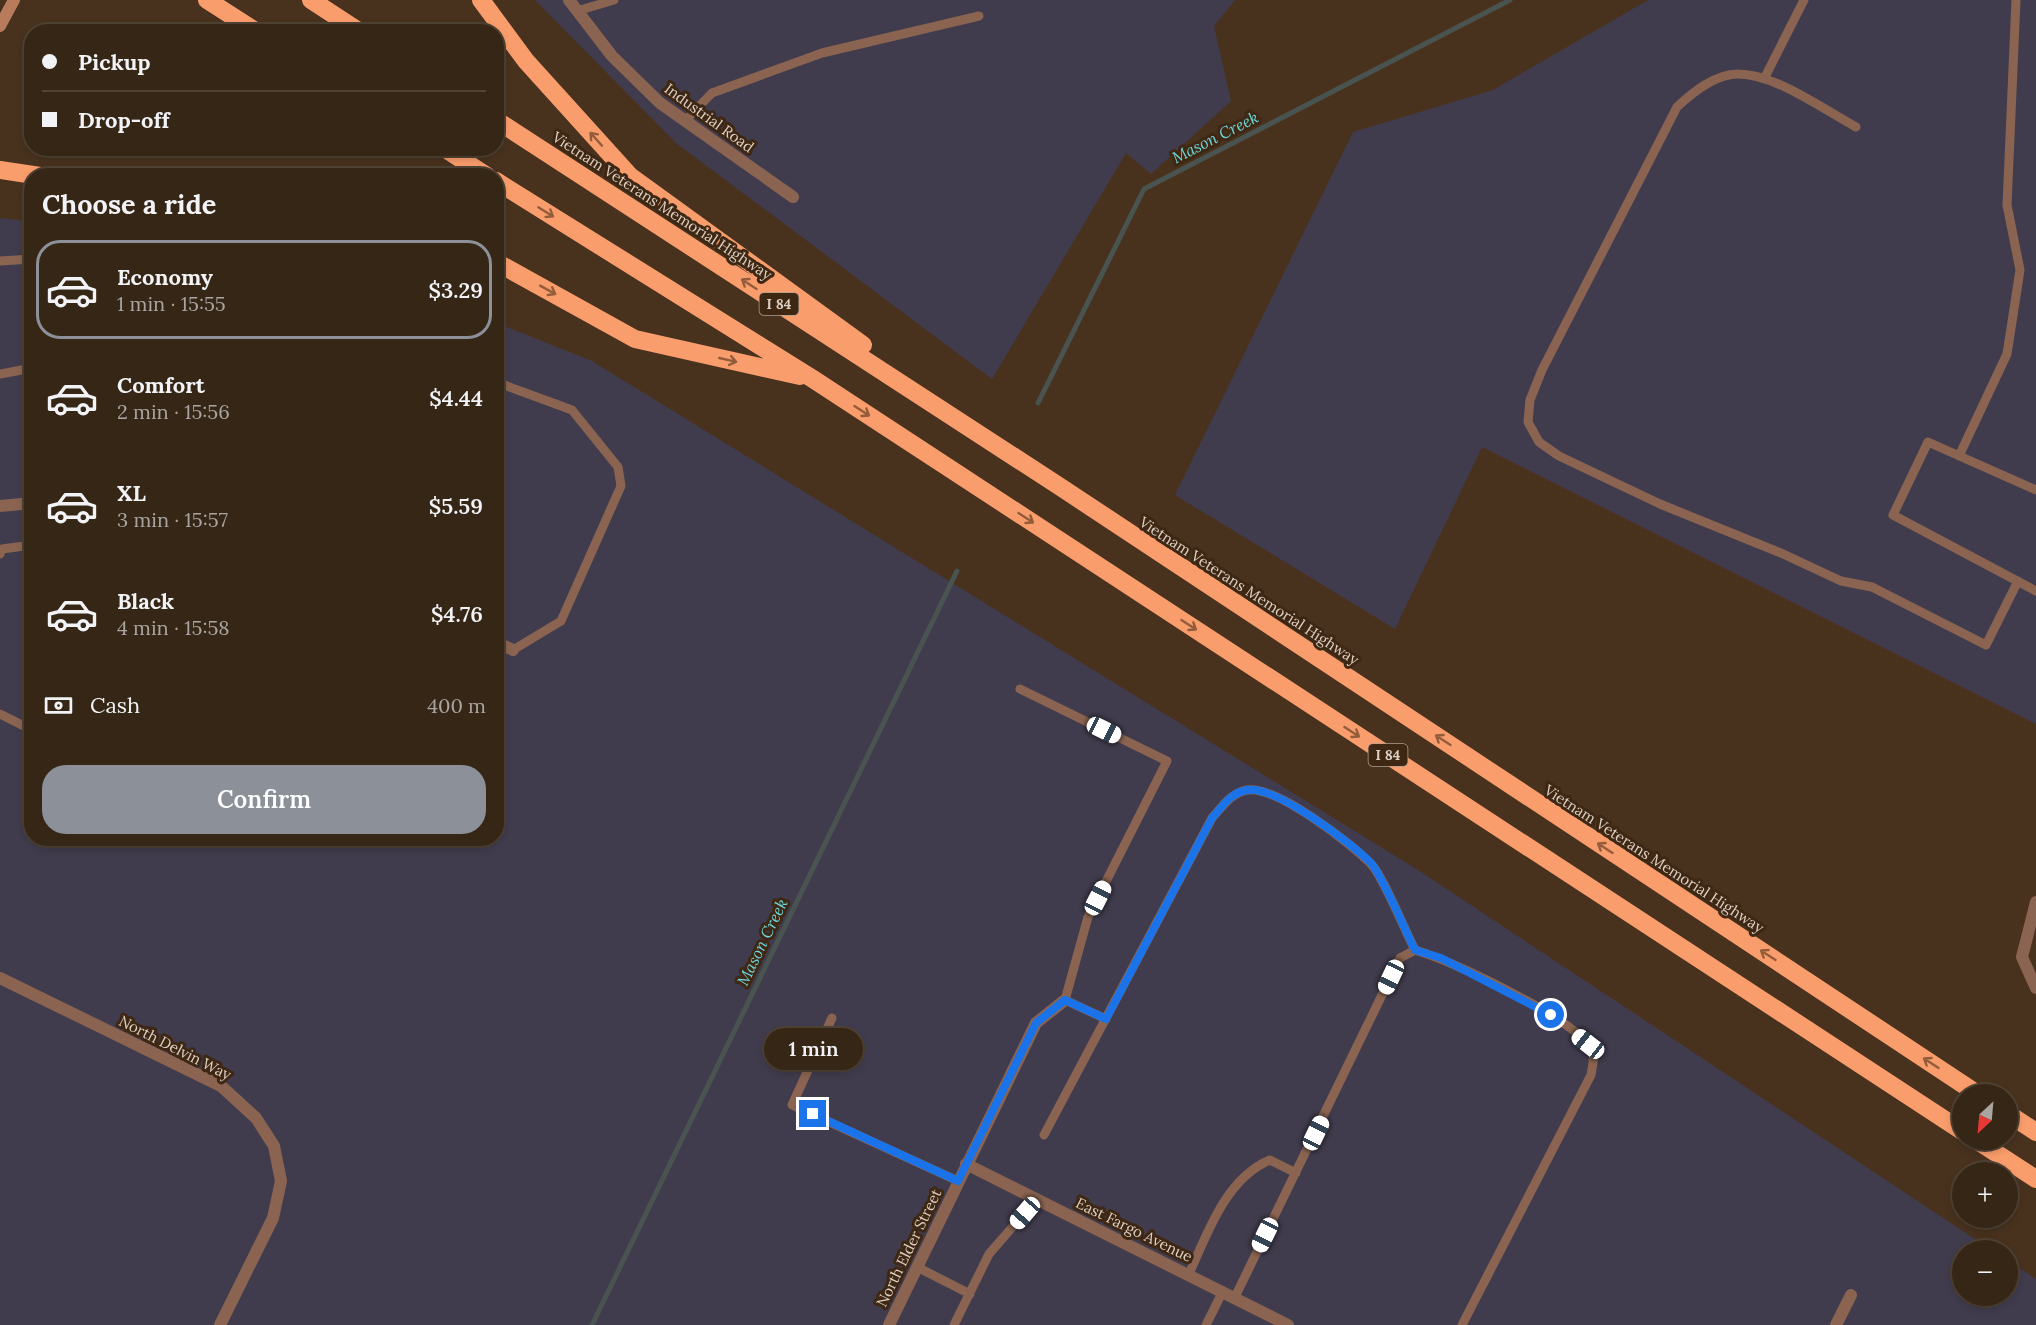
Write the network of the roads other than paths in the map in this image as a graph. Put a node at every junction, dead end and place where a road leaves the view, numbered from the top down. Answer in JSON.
{"nodes":[{"id":1,"x":14,"y":0,"type":"edge"},
{"id":2,"x":207,"y":0,"type":"edge"},
{"id":3,"x":311,"y":0,"type":"edge"},
{"id":4,"x":481,"y":0,"type":"edge"},
{"id":5,"x":569,"y":0,"type":"edge"},
{"id":6,"x":614,"y":0,"type":"edge"},
{"id":7,"x":1804,"y":0,"type":"edge"},
{"id":8,"x":2016,"y":0,"type":"edge"},
{"id":9,"x":577,"y":11,"type":"junction"},
{"id":10,"x":979,"y":16,"type":"dead end"},
{"id":11,"x":244,"y":24,"type":"edge"},
{"id":12,"x":348,"y":24,"type":"edge"},
{"id":13,"x":499,"y":24,"type":"edge"},
{"id":14,"x":0,"y":26,"type":"edge"},
{"id":15,"x":504,"y":31,"type":"edge"},
{"id":16,"x":1765,"y":77,"type":"junction"},
{"id":17,"x":685,"y":121,"type":"junction"},
{"id":18,"x":504,"y":125,"type":"edge"},
{"id":19,"x":1856,"y":127,"type":"dead end"},
{"id":20,"x":456,"y":156,"type":"edge"},
{"id":21,"x":475,"y":168,"type":"edge"},
{"id":22,"x":0,"y":170,"type":"edge"},
{"id":23,"x":24,"y":174,"type":"edge"},
{"id":24,"x":504,"y":186,"type":"edge"},
{"id":25,"x":793,"y":197,"type":"dead end"},
{"id":26,"x":24,"y":260,"type":"edge"},
{"id":27,"x":0,"y":261,"type":"edge"},
{"id":28,"x":504,"y":265,"type":"edge"},
{"id":29,"x":24,"y":370,"type":"edge"},
{"id":30,"x":0,"y":374,"type":"edge"},
{"id":31,"x":813,"y":379,"type":"junction"},
{"id":32,"x":504,"y":385,"type":"edge"},
{"id":33,"x":1959,"y":456,"type":"junction"},
{"id":34,"x":1062,"y":489,"type":"junction"},
{"id":35,"x":2036,"y":490,"type":"edge"},
{"id":36,"x":24,"y":504,"type":"edge"},
{"id":37,"x":0,"y":506,"type":"edge"},
{"id":38,"x":24,"y":546,"type":"edge"},
{"id":39,"x":0,"y":554,"type":"edge"},
{"id":40,"x":2018,"y":581,"type":"junction"},
{"id":41,"x":2036,"y":591,"type":"edge"},
{"id":42,"x":504,"y":646,"type":"edge"},
{"id":43,"x":513,"y":650,"type":"joint"},
{"id":44,"x":1020,"y":689,"type":"dead end"},
{"id":45,"x":0,"y":714,"type":"edge"},
{"id":46,"x":24,"y":726,"type":"edge"},
{"id":47,"x":2036,"y":902,"type":"edge"},
{"id":48,"x":1415,"y":950,"type":"junction"},
{"id":49,"x":0,"y":978,"type":"edge"},
{"id":50,"x":2036,"y":988,"type":"edge"},
{"id":51,"x":1065,"y":1000,"type":"junction"},
{"id":52,"x":832,"y":1018,"type":"dead end"},
{"id":53,"x":1106,"y":1019,"type":"junction"},
{"id":54,"x":1962,"y":1084,"type":"edge"},
{"id":55,"x":2018,"y":1120,"type":"edge"},
{"id":56,"x":1952,"y":1124,"type":"edge"},
{"id":57,"x":2036,"y":1132,"type":"edge"},
{"id":58,"x":1044,"y":1135,"type":"dead end"},
{"id":59,"x":1991,"y":1150,"type":"edge"},
{"id":60,"x":966,"y":1164,"type":"junction"},
{"id":61,"x":1296,"y":1173,"type":"junction"},
{"id":62,"x":2036,"y":1179,"type":"edge"},
{"id":63,"x":958,"y":1181,"type":"junction"},
{"id":64,"x":1037,"y":1199,"type":"junction"},
{"id":65,"x":917,"y":1267,"type":"junction"},
{"id":66,"x":1189,"y":1274,"type":"junction"},
{"id":67,"x":1223,"y":1291,"type":"junction"},
{"id":68,"x":970,"y":1294,"type":"junction"},
{"id":69,"x":1851,"y":1295,"type":"dead end"},
{"id":70,"x":1234,"y":1297,"type":"junction"},
{"id":71,"x":220,"y":1325,"type":"edge"},
{"id":72,"x":889,"y":1325,"type":"edge"},
{"id":73,"x":954,"y":1325,"type":"edge"},
{"id":74,"x":1206,"y":1325,"type":"edge"},
{"id":75,"x":1288,"y":1325,"type":"edge"},
{"id":76,"x":1462,"y":1325,"type":"edge"},
{"id":77,"x":1836,"y":1325,"type":"edge"}],
"edges":[{"from":1,"to":14,"type":"main road"},
{"from":2,"to":11,"type":"highway"},
{"from":3,"to":12,"type":"highway"},
{"from":13,"to":4,"type":"highway","one_way":true},
{"from":5,"to":9,"type":"street","name":"Industrial Road"},
{"from":6,"to":9,"type":"lane"},
{"from":7,"to":16,"type":"lane"},
{"from":8,"to":33,"type":"lane"},
{"from":9,"to":17,"type":"street","name":"Industrial Road"},
{"from":10,"to":17,"type":"lane"},
{"from":34,"to":15,"type":"highway","one_way":true},
{"from":16,"to":19,"type":"lane"},
{"from":16,"to":40,"type":"lane"},
{"from":17,"to":25,"type":"street","name":"Industrial Road"},
{"from":34,"to":18,"type":"highway","name":"Vietnam Veterans Memorial Highway","number":"I 84","one_way":true},
{"from":20,"to":21,"type":"highway"},
{"from":22,"to":23,"type":"highway"},
{"from":24,"to":31,"type":"highway","number":"I 84","one_way":true},
{"from":26,"to":27,"type":"lane"},
{"from":28,"to":31,"type":"highway","one_way":true},
{"from":29,"to":30,"type":"lane"},
{"from":31,"to":56,"type":"highway","number":"I 84","one_way":true},
{"from":32,"to":43,"type":"lane"},
{"from":33,"to":35,"type":"lane"},
{"from":33,"to":40,"type":"lane"},
{"from":54,"to":34,"type":"highway","name":"Vietnam Veterans Memorial Highway","number":"I 84","one_way":true},
{"from":36,"to":37,"type":"street"},
{"from":38,"to":39,"type":"lane"},
{"from":40,"to":41,"type":"lane"},
{"from":42,"to":43,"type":"street"},
{"from":44,"to":51,"type":"lane"},
{"from":45,"to":46,"type":"lane"},
{"from":47,"to":50,"type":"street"},
{"from":48,"to":53,"type":"lane"},
{"from":48,"to":61,"type":"lane"},
{"from":48,"to":76,"type":"lane"},
{"from":49,"to":71,"type":"street","name":"North Delvin Way"},
{"from":51,"to":53,"type":"lane"},
{"from":51,"to":60,"type":"street","name":"North Elder Street"},
{"from":52,"to":63,"type":"lane"},
{"from":53,"to":58,"type":"lane"},
{"from":55,"to":57,"type":"highway"},
{"from":59,"to":62,"type":"highway"},
{"from":60,"to":63,"type":"street","name":"North Elder Street"},
{"from":60,"to":64,"type":"street","name":"East Fargo Avenue"},
{"from":61,"to":66,"type":"lane"},
{"from":61,"to":70,"type":"lane"},
{"from":63,"to":65,"type":"street","name":"North Elder Street"},
{"from":64,"to":66,"type":"street","name":"East Fargo Avenue"},
{"from":64,"to":68,"type":"lane"},
{"from":65,"to":68,"type":"lane"},
{"from":65,"to":72,"type":"street","name":"North Elder Street"},
{"from":66,"to":67,"type":"street","name":"East Fargo Avenue"},
{"from":67,"to":70,"type":"street","name":"East Fargo Avenue"},
{"from":67,"to":74,"type":"lane"},
{"from":68,"to":73,"type":"lane"},
{"from":69,"to":77,"type":"street"},
{"from":70,"to":75,"type":"street","name":"East Fargo Avenue"}]}
